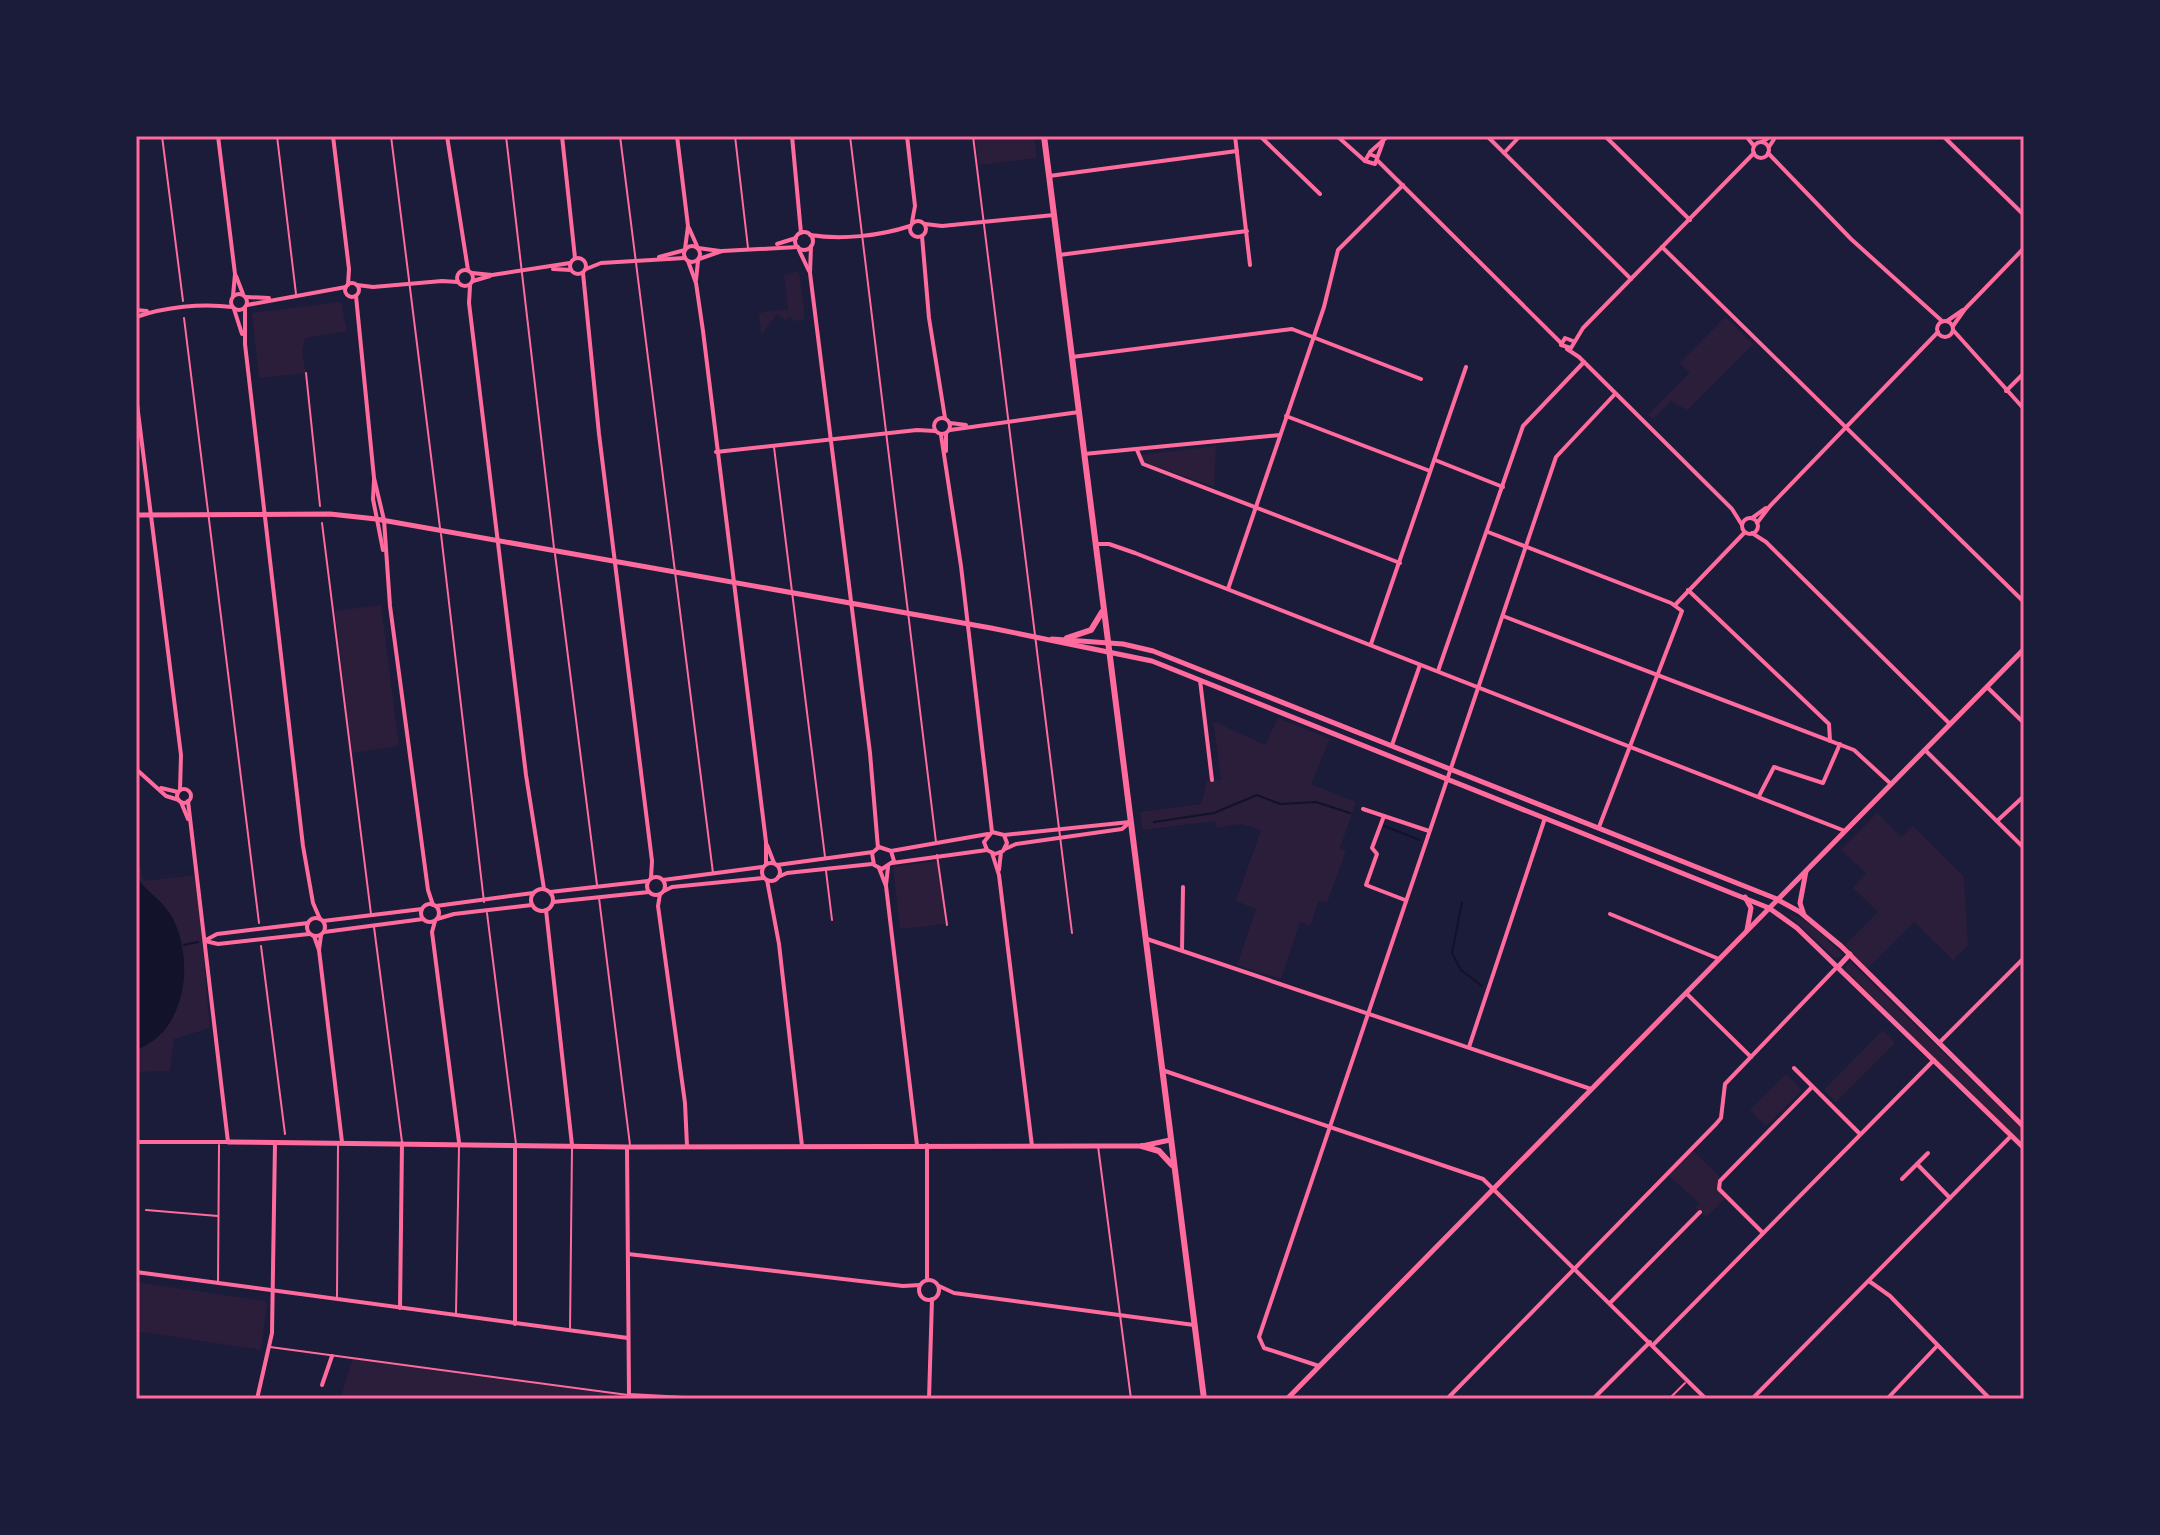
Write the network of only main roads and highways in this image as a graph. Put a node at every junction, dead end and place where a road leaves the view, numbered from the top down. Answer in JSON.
{"nodes":[{"id":1,"x":1044,"y":136,"type":"edge"},
{"id":2,"x":136,"y":515,"type":"edge"},
{"id":3,"x":1104,"y":608,"type":"junction"},
{"id":4,"x":1067,"y":638,"type":"junction"},
{"id":5,"x":1043,"y":639,"type":"junction"},
{"id":6,"x":1108,"y":642,"type":"junction"},
{"id":7,"x":2024,"y":649,"type":"edge"},
{"id":8,"x":1109,"y":653,"type":"junction"},
{"id":9,"x":1202,"y":670,"type":"junction"},
{"id":10,"x":1200,"y":680,"type":"junction"},
{"id":11,"x":1392,"y":745,"type":"junction"},
{"id":12,"x":1388,"y":755,"type":"junction"},
{"id":13,"x":1549,"y":807,"type":"junction"},
{"id":14,"x":1545,"y":817,"type":"junction"},
{"id":15,"x":1807,"y":870,"type":"junction"},
{"id":16,"x":1743,"y":895,"type":"junction"},
{"id":17,"x":1778,"y":900,"type":"junction"},
{"id":18,"x":1769,"y":908,"type":"junction"},
{"id":19,"x":1804,"y":915,"type":"junction"},
{"id":20,"x":1747,"y":931,"type":"junction"},
{"id":21,"x":1850,"y":954,"type":"junction"},
{"id":22,"x":1838,"y":967,"type":"junction"},
{"id":23,"x":2023,"y":1125,"type":"edge"},
{"id":24,"x":1170,"y":1140,"type":"junction"},
{"id":25,"x":228,"y":1142,"type":"road end"},
{"id":26,"x":1142,"y":1146,"type":"junction"},
{"id":27,"x":2024,"y":1148,"type":"edge"},
{"id":28,"x":1174,"y":1168,"type":"junction"},
{"id":29,"x":1204,"y":1399,"type":"edge"},
{"id":30,"x":1287,"y":1399,"type":"edge"}],
"edges":[{"from":1,"to":3,"type":"main road"},
{"from":2,"to":5,"type":"main road"},
{"from":3,"to":4,"type":"main road"},
{"from":3,"to":6,"type":"main road"},
{"from":4,"to":5,"type":"main road"},
{"from":4,"to":6,"type":"main road"},
{"from":5,"to":8,"type":"main road"},
{"from":6,"to":8,"type":"main road"},
{"from":6,"to":9,"type":"main road"},
{"from":7,"to":15,"type":"main road"},
{"from":8,"to":10,"type":"main road"},
{"from":8,"to":24,"type":"main road"},
{"from":9,"to":10,"type":"main road"},
{"from":9,"to":11,"type":"main road"},
{"from":10,"to":12,"type":"main road"},
{"from":11,"to":12,"type":"main road"},
{"from":11,"to":13,"type":"main road"},
{"from":12,"to":14,"type":"main road"},
{"from":13,"to":14,"type":"main road"},
{"from":13,"to":17,"type":"main road"},
{"from":14,"to":16,"type":"main road"},
{"from":15,"to":17,"type":"main road"},
{"from":15,"to":19,"type":"main road"},
{"from":16,"to":18,"type":"main road"},
{"from":16,"to":20,"type":"main road"},
{"from":17,"to":18,"type":"main road"},
{"from":17,"to":19,"type":"main road"},
{"from":18,"to":20,"type":"main road"},
{"from":18,"to":22,"type":"main road"},
{"from":19,"to":21,"type":"main road"},
{"from":20,"to":30,"type":"main road"},
{"from":21,"to":22,"type":"main road"},
{"from":21,"to":23,"type":"main road"},
{"from":22,"to":27,"type":"main road"},
{"from":24,"to":26,"type":"main road"},
{"from":24,"to":28,"type":"main road"},
{"from":25,"to":26,"type":"main road"},
{"from":26,"to":28,"type":"main road"},
{"from":28,"to":29,"type":"main road"}]}
